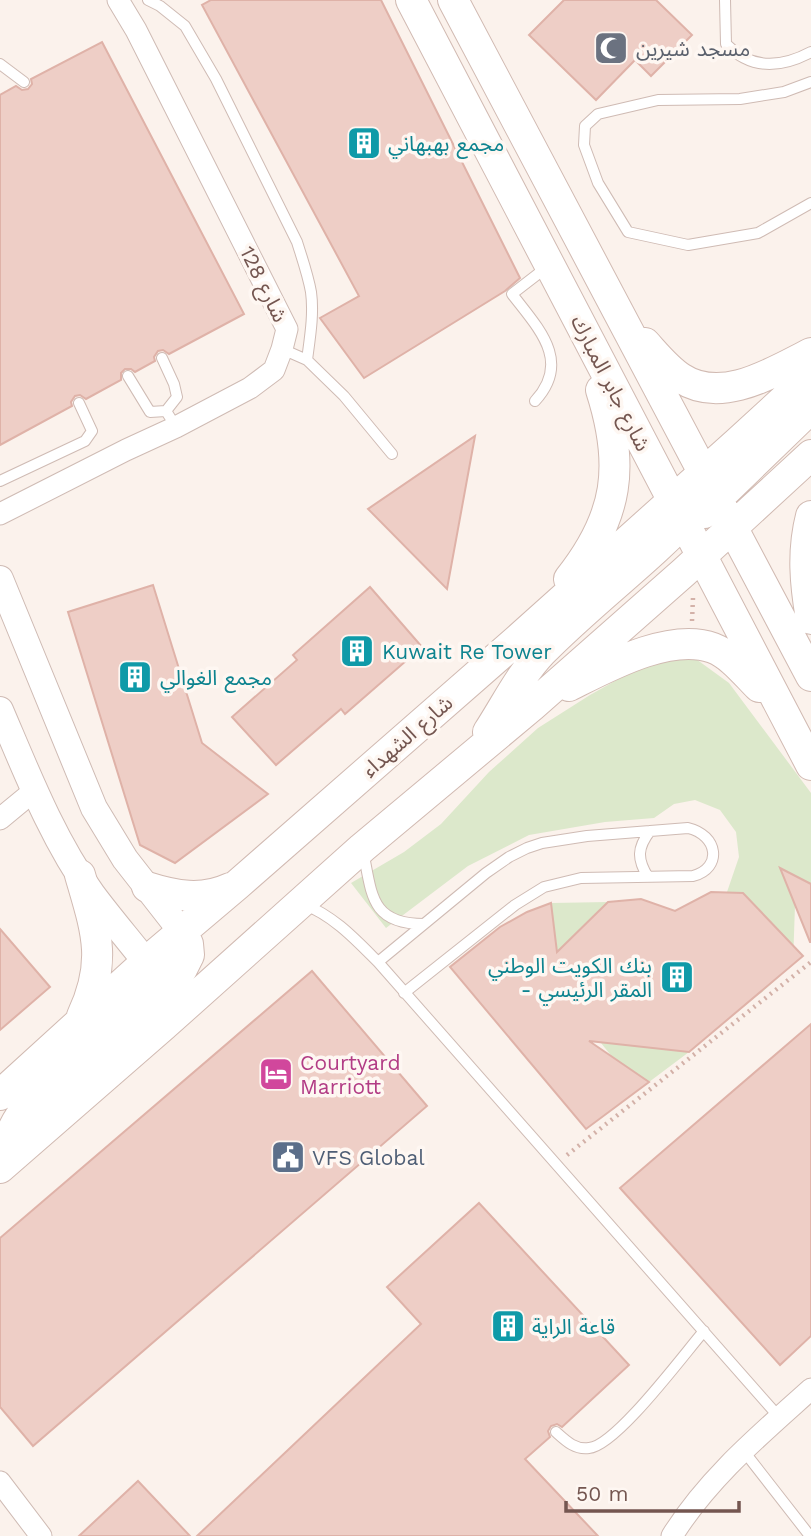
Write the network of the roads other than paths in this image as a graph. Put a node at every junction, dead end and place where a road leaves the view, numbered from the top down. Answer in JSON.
{"nodes":[{"id":1,"x":118,"y":0,"type":"edge"},
{"id":2,"x":148,"y":0,"type":"edge"},
{"id":3,"x":411,"y":0,"type":"edge"},
{"id":4,"x":453,"y":0,"type":"edge"},
{"id":5,"x":724,"y":0,"type":"edge"},
{"id":6,"x":811,"y":52,"type":"edge"},
{"id":7,"x":0,"y":64,"type":"edge"},
{"id":8,"x":24,"y":82,"type":"dead end"},
{"id":9,"x":811,"y":82,"type":"edge"},
{"id":10,"x":811,"y":203,"type":"edge"},
{"id":11,"x":550,"y":266,"type":"junction"},
{"id":12,"x":608,"y":296,"type":"junction"},
{"id":13,"x":568,"y":301,"type":"junction"},
{"id":14,"x":282,"y":349,"type":"junction"},
{"id":15,"x":811,"y":353,"type":"edge"},
{"id":16,"x":162,"y":358,"type":"dead end"},
{"id":17,"x":307,"y":360,"type":"junction"},
{"id":18,"x":811,"y":375,"type":"edge"},
{"id":19,"x":128,"y":376,"type":"dead end"},
{"id":20,"x":535,"y":401,"type":"dead end"},
{"id":21,"x":79,"y":402,"type":"dead end"},
{"id":22,"x":811,"y":408,"type":"edge"},
{"id":23,"x":171,"y":419,"type":"junction"},
{"id":24,"x":392,"y":454,"type":"dead end"},
{"id":25,"x":811,"y":455,"type":"edge"},
{"id":26,"x":703,"y":472,"type":"junction"},
{"id":27,"x":0,"y":481,"type":"edge"},
{"id":28,"x":717,"y":499,"type":"junction"},
{"id":29,"x":678,"y":511,"type":"junction"},
{"id":30,"x":0,"y":514,"type":"edge"},
{"id":31,"x":811,"y":516,"type":"edge"},
{"id":32,"x":733,"y":527,"type":"junction"},
{"id":33,"x":701,"y":556,"type":"junction"},
{"id":34,"x":0,"y":579,"type":"edge"},
{"id":35,"x":811,"y":619,"type":"edge"},
{"id":36,"x":517,"y":640,"type":"junction"},
{"id":37,"x":811,"y":676,"type":"edge"},
{"id":38,"x":532,"y":706,"type":"junction"},
{"id":39,"x":0,"y":710,"type":"edge"},
{"id":40,"x":785,"y":717,"type":"junction"},
{"id":41,"x":472,"y":756,"type":"junction"},
{"id":42,"x":811,"y":765,"type":"edge"},
{"id":43,"x":35,"y":790,"type":"junction"},
{"id":44,"x":1,"y":816,"type":"edge"},
{"id":45,"x":650,"y":831,"type":"junction"},
{"id":46,"x":362,"y":848,"type":"junction"},
{"id":47,"x":80,"y":875,"type":"junction"},
{"id":48,"x":648,"y":877,"type":"junction"},
{"id":49,"x":237,"y":885,"type":"junction"},
{"id":50,"x":147,"y":887,"type":"junction"},
{"id":51,"x":301,"y":903,"type":"junction"},
{"id":52,"x":424,"y":924,"type":"junction"},
{"id":53,"x":182,"y":932,"type":"junction"},
{"id":54,"x":146,"y":962,"type":"junction"},
{"id":55,"x":378,"y":962,"type":"junction"},
{"id":56,"x":229,"y":968,"type":"junction"},
{"id":57,"x":174,"y":976,"type":"junction"},
{"id":58,"x":404,"y":993,"type":"junction"},
{"id":59,"x":79,"y":1021,"type":"junction"},
{"id":60,"x":0,"y":1095,"type":"edge"},
{"id":61,"x":4,"y":1164,"type":"edge"},
{"id":62,"x":704,"y":1331,"type":"junction"},
{"id":63,"x":811,"y":1389,"type":"edge"},
{"id":64,"x":779,"y":1418,"type":"junction"},
{"id":65,"x":556,"y":1432,"type":"dead end"},
{"id":66,"x":743,"y":1450,"type":"junction"},
{"id":67,"x":0,"y":1482,"type":"edge"},
{"id":68,"x":41,"y":1536,"type":"edge"},
{"id":69,"x":672,"y":1536,"type":"edge"},
{"id":70,"x":810,"y":1536,"type":"edge"}],
"edges":[{"from":1,"to":14,"type":"street","name":"شارع 128"},
{"from":2,"to":17,"type":"lane"},
{"from":3,"to":11,"type":"main road","name":"شارع جابر المبارك"},
{"from":4,"to":12,"type":"main road","name":"شارع جابر المبارك"},
{"from":5,"to":6,"type":"lane"},
{"from":7,"to":8,"type":"lane"},
{"from":9,"to":10,"type":"lane"},
{"from":11,"to":13,"type":"main road","name":"شارع جابر المبارك"},
{"from":11,"to":20,"type":"lane"},
{"from":12,"to":15,"type":"main road"},
{"from":12,"to":26,"type":"main road","name":"شارع جابر المبارك"},
{"from":13,"to":29,"type":"main road","name":"شارع جابر المبارك"},
{"from":13,"to":36,"type":"main road"},
{"from":14,"to":17,"type":"lane"},
{"from":14,"to":23,"type":"street","name":"شارع 128"},
{"from":16,"to":23,"type":"lane"},
{"from":17,"to":24,"type":"lane"},
{"from":18,"to":26,"type":"main road"},
{"from":19,"to":23,"type":"lane"},
{"from":21,"to":27,"type":"lane"},
{"from":22,"to":28,"type":"main road"},
{"from":23,"to":30,"type":"street","name":"شارع 128"},
{"from":25,"to":32,"type":"main road"},
{"from":26,"to":28,"type":"main road","name":"شارع جابر المبارك"},
{"from":26,"to":29,"type":"main road"},
{"from":28,"to":32,"type":"main road","name":"شارع جابر المبارك"},
{"from":28,"to":33,"type":"main road"},
{"from":29,"to":33,"type":"main road","name":"شارع جابر المبارك"},
{"from":29,"to":36,"type":"main road","name":"شارع الشهداء"},
{"from":29,"to":41,"type":"main road"},
{"from":31,"to":35,"type":"main road"},
{"from":32,"to":33,"type":"main road"},
{"from":32,"to":37,"type":"main road","name":"شارع جابر المبارك"},
{"from":33,"to":38,"type":"main road"},
{"from":33,"to":40,"type":"main road","name":"شارع جابر المبارك"},
{"from":34,"to":50,"type":"street"},
{"from":36,"to":49,"type":"main road","name":"شارع الشهداء"},
{"from":38,"to":40,"type":"main road"},
{"from":38,"to":41,"type":"main road"},
{"from":39,"to":43,"type":"street"},
{"from":40,"to":42,"type":"main road","name":"شارع جابر المبارك"},
{"from":41,"to":46,"type":"main road"},
{"from":43,"to":44,"type":"street"},
{"from":43,"to":47,"type":"street"},
{"from":45,"to":48,"type":"lane"},
{"from":45,"to":48,"type":"lane"},
{"from":45,"to":52,"type":"lane"},
{"from":46,"to":51,"type":"main road"},
{"from":46,"to":52,"type":"lane"},
{"from":47,"to":54,"type":"street"},
{"from":47,"to":59,"type":"main road"},
{"from":48,"to":58,"type":"lane"},
{"from":49,"to":50,"type":"main road"},
{"from":49,"to":53,"type":"main road","name":"شارع الشهداء"},
{"from":50,"to":53,"type":"street"},
{"from":51,"to":55,"type":"lane"},
{"from":51,"to":56,"type":"main road"},
{"from":52,"to":55,"type":"lane"},
{"from":53,"to":54,"type":"main road","name":"شارع الشهداء"},
{"from":53,"to":57,"type":"main road"},
{"from":54,"to":57,"type":"main road"},
{"from":54,"to":59,"type":"main road","name":"شارع الشهداء"},
{"from":55,"to":58,"type":"lane"},
{"from":56,"to":57,"type":"main road"},
{"from":56,"to":61,"type":"main road"},
{"from":57,"to":61,"type":"main road"},
{"from":58,"to":62,"type":"lane"},
{"from":59,"to":60,"type":"main road","name":"شارع الشهداء"},
{"from":62,"to":64,"type":"lane"},
{"from":62,"to":65,"type":"lane"},
{"from":63,"to":64,"type":"street"},
{"from":64,"to":66,"type":"street"},
{"from":66,"to":69,"type":"street"},
{"from":66,"to":70,"type":"lane"},
{"from":67,"to":68,"type":"street"}]}
